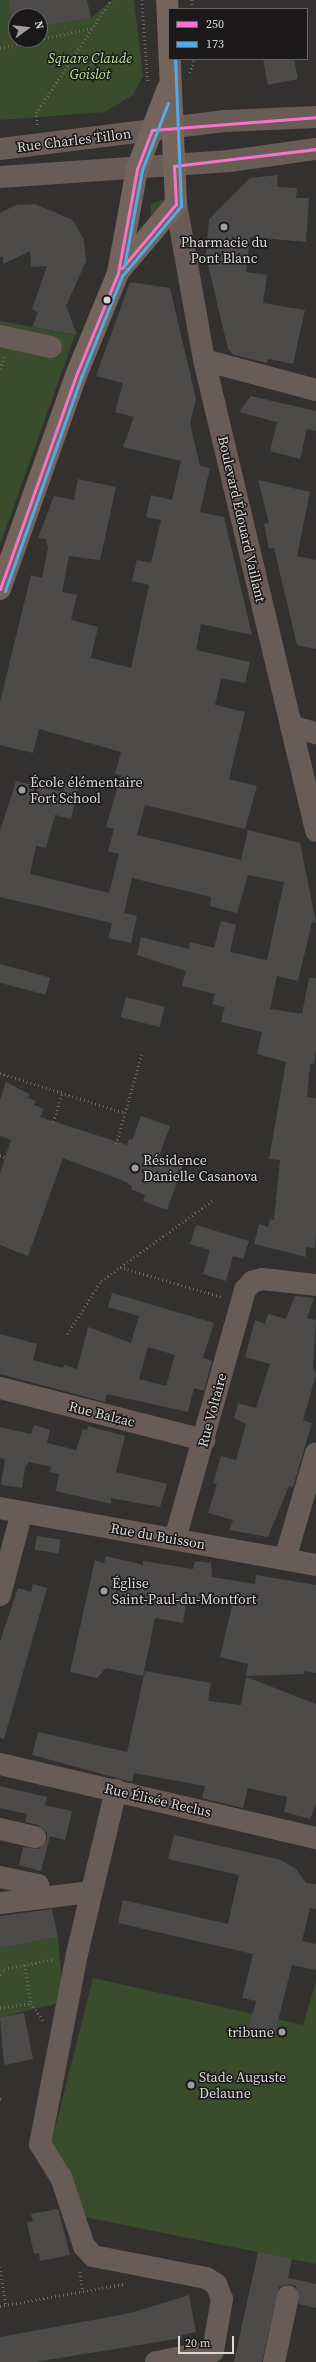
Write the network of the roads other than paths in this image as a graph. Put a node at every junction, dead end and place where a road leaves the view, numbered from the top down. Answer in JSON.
{"nodes":[{"id":1,"x":167,"y":0,"type":"edge"},
{"id":2,"x":316,"y":117,"type":"edge"},
{"id":3,"x":162,"y":129,"type":"junction"},
{"id":4,"x":0,"y":149,"type":"edge"},
{"id":5,"x":316,"y":149,"type":"edge"},
{"id":6,"x":174,"y":166,"type":"junction"},
{"id":7,"x":137,"y":169,"type":"junction"},
{"id":8,"x":0,"y":177,"type":"edge"},
{"id":9,"x":176,"y":204,"type":"junction"},
{"id":10,"x":118,"y":273,"type":"junction"},
{"id":11,"x":0,"y":336,"type":"edge"},
{"id":12,"x":51,"y":347,"type":"dead end"},
{"id":13,"x":204,"y":360,"type":"junction"},
{"id":14,"x":316,"y":390,"type":"edge"},
{"id":15,"x":0,"y":589,"type":"edge"},
{"id":16,"x":291,"y":726,"type":"junction"},
{"id":17,"x":316,"y":733,"type":"edge"},
{"id":18,"x":316,"y":831,"type":"edge"},
{"id":19,"x":316,"y":1285,"type":"edge"},
{"id":20,"x":0,"y":1388,"type":"edge"},
{"id":21,"x":204,"y":1440,"type":"junction"},
{"id":22,"x":316,"y":1453,"type":"edge"},
{"id":23,"x":0,"y":1508,"type":"edge"},
{"id":24,"x":22,"y":1512,"type":"junction"},
{"id":25,"x":175,"y":1539,"type":"junction"},
{"id":26,"x":285,"y":1559,"type":"junction"},
{"id":27,"x":316,"y":1565,"type":"edge"},
{"id":28,"x":0,"y":1595,"type":"edge"},
{"id":29,"x":0,"y":1764,"type":"edge"},
{"id":30,"x":116,"y":1790,"type":"junction"},
{"id":31,"x":0,"y":1829,"type":"edge"},
{"id":32,"x":35,"y":1837,"type":"dead end"},
{"id":33,"x":316,"y":1838,"type":"edge"},
{"id":34,"x":0,"y":1877,"type":"edge"},
{"id":35,"x":92,"y":1892,"type":"junction"},
{"id":36,"x":41,"y":1896,"type":"junction"},
{"id":37,"x":0,"y":1903,"type":"edge"},
{"id":38,"x":288,"y":2296,"type":"dead end"},
{"id":39,"x":156,"y":2362,"type":"edge"},
{"id":40,"x":274,"y":2362,"type":"edge"}],
"edges":[{"from":1,"to":3,"type":"main road"},
{"from":2,"to":3,"type":"street","name":"Rue Charles Tillon"},
{"from":3,"to":4,"type":"street","name":"Rue Charles Tillon"},
{"from":3,"to":6,"type":"main road"},
{"from":3,"to":7,"type":"main road"},
{"from":5,"to":6,"type":"street","name":"Rue Charles Tillon"},
{"from":6,"to":7,"type":"street","name":"Rue Charles Tillon"},
{"from":6,"to":9,"type":"main road"},
{"from":7,"to":8,"type":"street","name":"Rue Charles Tillon"},
{"from":7,"to":10,"type":"main road"},
{"from":9,"to":10,"type":"main road"},
{"from":9,"to":13,"type":"street","name":"Boulevard Édouard Vaillant"},
{"from":10,"to":15,"type":"main road"},
{"from":11,"to":12,"type":"street"},
{"from":13,"to":14,"type":"street"},
{"from":13,"to":16,"type":"street","name":"Boulevard Édouard Vaillant"},
{"from":16,"to":17,"type":"street"},
{"from":16,"to":18,"type":"street","name":"Boulevard Édouard Vaillant"},
{"from":19,"to":21,"type":"street","name":"Rue Voltaire"},
{"from":20,"to":21,"type":"street","name":"Rue Balzac"},
{"from":21,"to":25,"type":"street","name":"Rue Voltaire"},
{"from":22,"to":26,"type":"street"},
{"from":23,"to":24,"type":"street","name":"Rue du Buisson"},
{"from":24,"to":25,"type":"street","name":"Rue du Buisson"},
{"from":24,"to":28,"type":"street"},
{"from":25,"to":26,"type":"street","name":"Rue du Buisson"},
{"from":26,"to":27,"type":"street","name":"Rue du Buisson"},
{"from":29,"to":30,"type":"street","name":"Rue Élisée Reclus"},
{"from":30,"to":33,"type":"street","name":"Rue Élisée Reclus"},
{"from":30,"to":35,"type":"street"},
{"from":31,"to":32,"type":"street"},
{"from":34,"to":36,"type":"street"},
{"from":35,"to":36,"type":"street"},
{"from":35,"to":39,"type":"street"},
{"from":36,"to":37,"type":"street"},
{"from":38,"to":40,"type":"street"}]}
